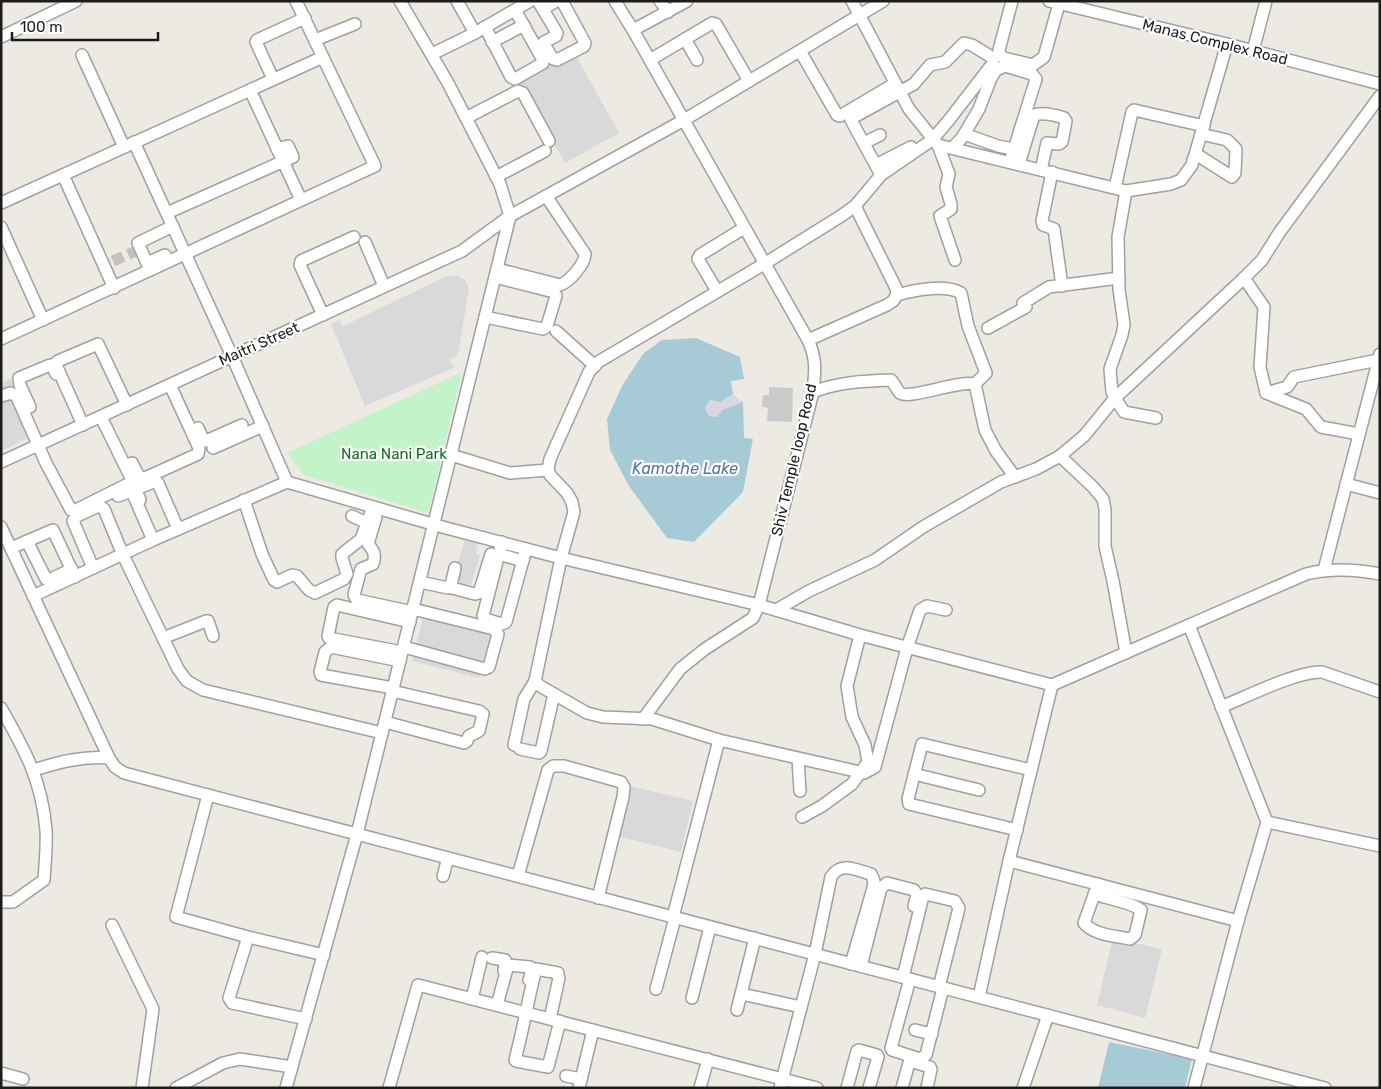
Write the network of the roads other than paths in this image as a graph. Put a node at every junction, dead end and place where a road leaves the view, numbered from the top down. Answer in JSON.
{"nodes":[{"id":1,"x":76,"y":1,"type":"edge"},
{"id":2,"x":296,"y":1,"type":"edge"},
{"id":3,"x":400,"y":1,"type":"edge"},
{"id":4,"x":458,"y":1,"type":"edge"},
{"id":5,"x":530,"y":1,"type":"edge"},
{"id":6,"x":556,"y":1,"type":"edge"},
{"id":7,"x":562,"y":1,"type":"edge"},
{"id":8,"x":615,"y":1,"type":"edge"},
{"id":9,"x":660,"y":1,"type":"edge"},
{"id":10,"x":687,"y":1,"type":"edge"},
{"id":11,"x":852,"y":1,"type":"edge"},
{"id":12,"x":884,"y":1,"type":"edge"},
{"id":13,"x":1012,"y":1,"type":"edge"},
{"id":14,"x":1266,"y":1,"type":"edge"},
{"id":15,"x":1054,"y":2,"type":"edge"},
{"id":16,"x":540,"y":5,"type":"edge"},
{"id":17,"x":516,"y":10,"type":"junction"},
{"id":18,"x":668,"y":12,"type":"junction"},
{"id":19,"x":859,"y":15,"type":"junction"},
{"id":20,"x":305,"y":18,"type":"junction"},
{"id":21,"x":355,"y":24,"type":"dead end"},
{"id":22,"x":524,"y":25,"type":"junction"},
{"id":23,"x":480,"y":30,"type":"junction"},
{"id":24,"x":633,"y":30,"type":"junction"},
{"id":25,"x":1,"y":38,"type":"edge"},
{"id":26,"x":685,"y":39,"type":"junction"},
{"id":27,"x":315,"y":40,"type":"junction"},
{"id":28,"x":492,"y":42,"type":"junction"},
{"id":29,"x":1227,"y":44,"type":"junction"},
{"id":30,"x":800,"y":51,"type":"junction"},
{"id":31,"x":1253,"y":51,"type":"junction"},
{"id":32,"x":432,"y":54,"type":"junction"},
{"id":33,"x":82,"y":55,"type":"dead end"},
{"id":34,"x":323,"y":57,"type":"junction"},
{"id":35,"x":650,"y":60,"type":"junction"},
{"id":36,"x":697,"y":60,"type":"dead end"},
{"id":37,"x":273,"y":79,"type":"junction"},
{"id":38,"x":749,"y":80,"type":"junction"},
{"id":39,"x":1380,"y":84,"type":"edge"},
{"id":40,"x":897,"y":88,"type":"junction"},
{"id":41,"x":250,"y":90,"type":"junction"},
{"id":42,"x":1380,"y":96,"type":"edge"},
{"id":43,"x":466,"y":118,"type":"junction"},
{"id":44,"x":684,"y":120,"type":"junction"},
{"id":45,"x":1202,"y":130,"type":"junction"},
{"id":46,"x":964,"y":134,"type":"junction"},
{"id":47,"x":880,"y":135,"type":"dead end"},
{"id":48,"x":935,"y":142,"type":"junction"},
{"id":49,"x":864,"y":143,"type":"junction"},
{"id":50,"x":129,"y":144,"type":"junction"},
{"id":51,"x":911,"y":147,"type":"dead end"},
{"id":52,"x":952,"y":148,"type":"junction"},
{"id":53,"x":1013,"y":149,"type":"junction"},
{"id":54,"x":1196,"y":154,"type":"junction"},
{"id":55,"x":283,"y":162,"type":"junction"},
{"id":56,"x":1014,"y":163,"type":"junction"},
{"id":57,"x":879,"y":170,"type":"junction"},
{"id":58,"x":1046,"y":171,"type":"junction"},
{"id":59,"x":63,"y":175,"type":"junction"},
{"id":60,"x":496,"y":177,"type":"junction"},
{"id":61,"x":1121,"y":190,"type":"junction"},
{"id":62,"x":546,"y":196,"type":"junction"},
{"id":63,"x":301,"y":200,"type":"junction"},
{"id":64,"x":1,"y":203,"type":"edge"},
{"id":65,"x":855,"y":206,"type":"junction"},
{"id":66,"x":167,"y":213,"type":"junction"},
{"id":67,"x":510,"y":216,"type":"junction"},
{"id":68,"x":173,"y":226,"type":"junction"},
{"id":69,"x":1,"y":227,"type":"edge"},
{"id":70,"x":744,"y":228,"type":"junction"},
{"id":71,"x":354,"y":237,"type":"dead end"},
{"id":72,"x":365,"y":242,"type":"dead end"},
{"id":73,"x":136,"y":250,"type":"dead end"},
{"id":74,"x":165,"y":254,"type":"dead end"},
{"id":75,"x":186,"y":254,"type":"junction"},
{"id":76,"x":955,"y":260,"type":"dead end"},
{"id":77,"x":764,"y":264,"type":"junction"},
{"id":78,"x":148,"y":268,"type":"junction"},
{"id":79,"x":496,"y":273,"type":"junction"},
{"id":80,"x":1119,"y":278,"type":"junction"},
{"id":81,"x":1244,"y":278,"type":"junction"},
{"id":82,"x":384,"y":286,"type":"junction"},
{"id":83,"x":1062,"y":286,"type":"junction"},
{"id":84,"x":114,"y":288,"type":"junction"},
{"id":85,"x":717,"y":291,"type":"junction"},
{"id":86,"x":897,"y":295,"type":"junction"},
{"id":87,"x":323,"y":315,"type":"junction"},
{"id":88,"x":485,"y":317,"type":"junction"},
{"id":89,"x":43,"y":320,"type":"junction"},
{"id":90,"x":988,"y":328,"type":"dead end"},
{"id":91,"x":556,"y":332,"type":"dead end"},
{"id":92,"x":1,"y":340,"type":"edge"},
{"id":93,"x":808,"y":340,"type":"junction"},
{"id":94,"x":232,"y":356,"type":"junction"},
{"id":95,"x":1379,"y":357,"type":"edge"},
{"id":96,"x":595,"y":366,"type":"junction"},
{"id":97,"x":1377,"y":375,"type":"edge"},
{"id":98,"x":173,"y":383,"type":"junction"},
{"id":99,"x":975,"y":384,"type":"junction"},
{"id":100,"x":813,"y":392,"type":"junction"},
{"id":101,"x":1266,"y":393,"type":"junction"},
{"id":102,"x":1,"y":396,"type":"edge"},
{"id":103,"x":1115,"y":398,"type":"junction"},
{"id":104,"x":126,"y":405,"type":"junction"},
{"id":105,"x":104,"y":415,"type":"junction"},
{"id":106,"x":1156,"y":418,"type":"dead end"},
{"id":107,"x":81,"y":425,"type":"junction"},
{"id":108,"x":242,"y":425,"type":"dead end"},
{"id":109,"x":263,"y":426,"type":"junction"},
{"id":110,"x":1359,"y":434,"type":"junction"},
{"id":111,"x":42,"y":444,"type":"junction"},
{"id":112,"x":213,"y":448,"type":"dead end"},
{"id":113,"x":451,"y":455,"type":"junction"},
{"id":114,"x":1060,"y":456,"type":"junction"},
{"id":115,"x":1,"y":462,"type":"edge"},
{"id":116,"x":182,"y":466,"type":"dead end"},
{"id":117,"x":548,"y":470,"type":"junction"},
{"id":118,"x":1015,"y":477,"type":"junction"},
{"id":119,"x":287,"y":482,"type":"junction"},
{"id":120,"x":1346,"y":484,"type":"junction"},
{"id":121,"x":1380,"y":493,"type":"edge"},
{"id":122,"x":244,"y":500,"type":"junction"},
{"id":123,"x":376,"y":508,"type":"junction"},
{"id":124,"x":352,"y":516,"type":"dead end"},
{"id":125,"x":367,"y":523,"type":"junction"},
{"id":126,"x":434,"y":525,"type":"junction"},
{"id":127,"x":1,"y":527,"type":"edge"},
{"id":128,"x":180,"y":528,"type":"junction"},
{"id":129,"x":155,"y":539,"type":"junction"},
{"id":130,"x":27,"y":541,"type":"junction"},
{"id":131,"x":498,"y":542,"type":"junction"},
{"id":132,"x":11,"y":548,"type":"junction"},
{"id":133,"x":526,"y":549,"type":"junction"},
{"id":134,"x":127,"y":553,"type":"junction"},
{"id":135,"x":498,"y":554,"type":"junction"},
{"id":136,"x":561,"y":558,"type":"junction"},
{"id":137,"x":523,"y":561,"type":"junction"},
{"id":138,"x":93,"y":568,"type":"junction"},
{"id":139,"x":455,"y":568,"type":"dead end"},
{"id":140,"x":1324,"y":570,"type":"junction"},
{"id":141,"x":74,"y":573,"type":"junction"},
{"id":142,"x":1380,"y":574,"type":"edge"},
{"id":143,"x":420,"y":582,"type":"junction"},
{"id":144,"x":448,"y":588,"type":"dead end"},
{"id":145,"x":33,"y":596,"type":"junction"},
{"id":146,"x":759,"y":605,"type":"junction"},
{"id":147,"x":776,"y":610,"type":"junction"},
{"id":148,"x":946,"y":610,"type":"dead end"},
{"id":149,"x":412,"y":615,"type":"junction"},
{"id":150,"x":1190,"y":625,"type":"junction"},
{"id":151,"x":860,"y":635,"type":"junction"},
{"id":152,"x":213,"y":636,"type":"dead end"},
{"id":153,"x":164,"y":638,"type":"junction"},
{"id":154,"x":906,"y":648,"type":"junction"},
{"id":155,"x":402,"y":653,"type":"junction"},
{"id":156,"x":1126,"y":653,"type":"junction"},
{"id":157,"x":535,"y":681,"type":"junction"},
{"id":158,"x":1052,"y":685,"type":"junction"},
{"id":159,"x":393,"y":689,"type":"junction"},
{"id":160,"x":1380,"y":692,"type":"edge"},
{"id":161,"x":554,"y":694,"type":"junction"},
{"id":162,"x":1221,"y":707,"type":"junction"},
{"id":163,"x":1,"y":708,"type":"edge"},
{"id":164,"x":643,"y":719,"type":"junction"},
{"id":165,"x":384,"y":728,"type":"junction"},
{"id":166,"x":719,"y":740,"type":"junction"},
{"id":167,"x":109,"y":758,"type":"junction"},
{"id":168,"x":798,"y":759,"type":"junction"},
{"id":169,"x":34,"y":770,"type":"junction"},
{"id":170,"x":1031,"y":770,"type":"junction"},
{"id":171,"x":860,"y":773,"type":"junction"},
{"id":172,"x":914,"y":774,"type":"junction"},
{"id":173,"x":979,"y":790,"type":"dead end"},
{"id":174,"x":800,"y":791,"type":"dead end"},
{"id":175,"x":208,"y":795,"type":"junction"},
{"id":176,"x":802,"y":817,"type":"dead end"},
{"id":177,"x":1267,"y":822,"type":"junction"},
{"id":178,"x":1017,"y":830,"type":"junction"},
{"id":179,"x":357,"y":834,"type":"junction"},
{"id":180,"x":1380,"y":846,"type":"edge"},
{"id":181,"x":448,"y":858,"type":"junction"},
{"id":182,"x":1009,"y":861,"type":"junction"},
{"id":183,"x":444,"y":876,"type":"dead end"},
{"id":184,"x":518,"y":876,"type":"junction"},
{"id":185,"x":1096,"y":889,"type":"junction"},
{"id":186,"x":598,"y":898,"type":"junction"},
{"id":187,"x":1,"y":902,"type":"edge"},
{"id":188,"x":674,"y":917,"type":"junction"},
{"id":189,"x":1238,"y":921,"type":"junction"},
{"id":190,"x":112,"y":925,"type":"dead end"},
{"id":191,"x":712,"y":927,"type":"junction"},
{"id":192,"x":248,"y":937,"type":"junction"},
{"id":193,"x":758,"y":939,"type":"junction"},
{"id":194,"x":324,"y":954,"type":"junction"},
{"id":195,"x":815,"y":954,"type":"junction"},
{"id":196,"x":856,"y":965,"type":"junction"},
{"id":197,"x":904,"y":977,"type":"junction"},
{"id":198,"x":941,"y":987,"type":"junction"},
{"id":199,"x":656,"y":989,"type":"dead end"},
{"id":200,"x":746,"y":995,"type":"junction"},
{"id":201,"x":694,"y":997,"type":"dead end"},
{"id":202,"x":979,"y":997,"type":"junction"},
{"id":203,"x":472,"y":999,"type":"junction"},
{"id":204,"x":496,"y":1005,"type":"junction"},
{"id":205,"x":801,"y":1007,"type":"junction"},
{"id":206,"x":524,"y":1012,"type":"junction"},
{"id":207,"x":1048,"y":1015,"type":"junction"},
{"id":208,"x":306,"y":1019,"type":"junction"},
{"id":209,"x":558,"y":1021,"type":"junction"},
{"id":210,"x":593,"y":1030,"type":"junction"},
{"id":211,"x":915,"y":1030,"type":"dead end"},
{"id":212,"x":932,"y":1034,"type":"junction"},
{"id":213,"x":1202,"y":1055,"type":"junction"},
{"id":214,"x":708,"y":1059,"type":"junction"},
{"id":215,"x":906,"y":1064,"type":"dead end"},
{"id":216,"x":292,"y":1067,"type":"junction"},
{"id":217,"x":550,"y":1070,"type":"dead end"},
{"id":218,"x":1,"y":1073,"type":"edge"},
{"id":219,"x":566,"y":1076,"type":"dead end"},
{"id":220,"x":23,"y":1079,"type":"dead end"},
{"id":221,"x":580,"y":1083,"type":"edge"},
{"id":222,"x":781,"y":1083,"type":"edge"},
{"id":223,"x":142,"y":1088,"type":"edge"},
{"id":224,"x":176,"y":1088,"type":"edge"},
{"id":225,"x":286,"y":1088,"type":"edge"},
{"id":226,"x":389,"y":1088,"type":"edge"},
{"id":227,"x":700,"y":1088,"type":"edge"},
{"id":228,"x":817,"y":1088,"type":"edge"},
{"id":229,"x":847,"y":1088,"type":"edge"},
{"id":230,"x":869,"y":1088,"type":"edge"},
{"id":231,"x":901,"y":1088,"type":"edge"},
{"id":232,"x":927,"y":1088,"type":"edge"},
{"id":233,"x":1023,"y":1088,"type":"edge"},
{"id":234,"x":1194,"y":1088,"type":"edge"},
{"id":235,"x":1325,"y":1088,"type":"edge"}],
"edges":[{"from":1,"to":25,"type":"street"},
{"from":2,"to":20,"type":"street"},
{"from":3,"to":32,"type":"street"},
{"from":4,"to":23,"type":"street"},
{"from":5,"to":17,"type":"street"},
{"from":6,"to":16,"type":"street"},
{"from":7,"to":16,"type":"street"},
{"from":8,"to":24,"type":"street","name":"Shiv Temple loop Road"},
{"from":9,"to":18,"type":"street"},
{"from":10,"to":18,"type":"street"},
{"from":11,"to":19,"type":"street"},
{"from":12,"to":19,"type":"street","name":"Maitri Street"},
{"from":13,"to":15,"type":"street"},
{"from":14,"to":31,"type":"street"},
{"from":15,"to":29,"type":"street","name":"Manas Complex Road"},
{"from":17,"to":22,"type":"street"},
{"from":17,"to":23,"type":"street"},
{"from":18,"to":24,"type":"street"},
{"from":19,"to":30,"type":"street","name":"Maitri Street"},
{"from":19,"to":40,"type":"street"},
{"from":20,"to":27,"type":"street"},
{"from":20,"to":37,"type":"street"},
{"from":21,"to":27,"type":"street"},
{"from":22,"to":28,"type":"street"},
{"from":22,"to":28,"type":"street"},
{"from":23,"to":28,"type":"street"},
{"from":23,"to":32,"type":"street"},
{"from":24,"to":35,"type":"street","name":"Shiv Temple loop Road"},
{"from":26,"to":35,"type":"street"},
{"from":26,"to":36,"type":"street"},
{"from":26,"to":38,"type":"street"},
{"from":27,"to":34,"type":"street"},
{"from":29,"to":31,"type":"street","name":"Manas Complex Road"},
{"from":29,"to":45,"type":"street"},
{"from":30,"to":38,"type":"street","name":"Maitri Street"},
{"from":30,"to":40,"type":"street"},
{"from":31,"to":39,"type":"street","name":"Manas Complex Road"},
{"from":32,"to":43,"type":"street"},
{"from":33,"to":50,"type":"street"},
{"from":34,"to":37,"type":"street"},
{"from":34,"to":63,"type":"street"},
{"from":35,"to":44,"type":"street","name":"Shiv Temple loop Road"},
{"from":37,"to":41,"type":"street"},
{"from":38,"to":44,"type":"street","name":"Maitri Street"},
{"from":40,"to":48,"type":"street"},
{"from":40,"to":48,"type":"street"},
{"from":40,"to":49,"type":"street"},
{"from":41,"to":50,"type":"street"},
{"from":41,"to":55,"type":"street"},
{"from":42,"to":81,"type":"street"},
{"from":43,"to":60,"type":"street"},
{"from":43,"to":60,"type":"street"},
{"from":44,"to":62,"type":"street","name":"Maitri Street"},
{"from":44,"to":70,"type":"street","name":"Shiv Temple loop Road"},
{"from":45,"to":54,"type":"street"},
{"from":45,"to":54,"type":"street"},
{"from":45,"to":61,"type":"street"},
{"from":46,"to":52,"type":"street"},
{"from":46,"to":53,"type":"street"},
{"from":46,"to":53,"type":"street"},
{"from":47,"to":49,"type":"street"},
{"from":48,"to":52,"type":"street"},
{"from":48,"to":57,"type":"street"},
{"from":48,"to":76,"type":"street"},
{"from":49,"to":57,"type":"street"},
{"from":50,"to":59,"type":"street"},
{"from":50,"to":66,"type":"street"},
{"from":51,"to":57,"type":"street"},
{"from":52,"to":56,"type":"street"},
{"from":53,"to":56,"type":"street"},
{"from":54,"to":61,"type":"street"},
{"from":55,"to":63,"type":"street"},
{"from":55,"to":66,"type":"street"},
{"from":56,"to":58,"type":"street"},
{"from":56,"to":58,"type":"street"},
{"from":57,"to":65,"type":"street"},
{"from":58,"to":61,"type":"street"},
{"from":58,"to":83,"type":"street"},
{"from":59,"to":64,"type":"street"},
{"from":59,"to":84,"type":"street"},
{"from":60,"to":67,"type":"street"},
{"from":61,"to":80,"type":"street"},
{"from":62,"to":67,"type":"street","name":"Maitri Street"},
{"from":62,"to":79,"type":"street"},
{"from":63,"to":75,"type":"street"},
{"from":65,"to":77,"type":"street"},
{"from":65,"to":86,"type":"street"},
{"from":66,"to":68,"type":"street"},
{"from":67,"to":79,"type":"street"},
{"from":67,"to":82,"type":"street","name":"Maitri Street"},
{"from":68,"to":75,"type":"street"},
{"from":68,"to":78,"type":"street"},
{"from":69,"to":89,"type":"street"},
{"from":70,"to":77,"type":"street","name":"Shiv Temple loop Road"},
{"from":70,"to":85,"type":"street"},
{"from":71,"to":87,"type":"street"},
{"from":72,"to":82,"type":"street"},
{"from":73,"to":78,"type":"street"},
{"from":74,"to":78,"type":"street"},
{"from":75,"to":78,"type":"street"},
{"from":75,"to":94,"type":"street"},
{"from":77,"to":85,"type":"street"},
{"from":77,"to":93,"type":"street","name":"Shiv Temple loop Road"},
{"from":78,"to":84,"type":"street"},
{"from":79,"to":88,"type":"street"},
{"from":79,"to":88,"type":"street"},
{"from":80,"to":83,"type":"street"},
{"from":80,"to":103,"type":"street"},
{"from":81,"to":101,"type":"street"},
{"from":81,"to":103,"type":"street"},
{"from":82,"to":87,"type":"street","name":"Maitri Street"},
{"from":83,"to":90,"type":"street"},
{"from":84,"to":89,"type":"street"},
{"from":85,"to":96,"type":"street"},
{"from":86,"to":93,"type":"street"},
{"from":86,"to":99,"type":"street"},
{"from":87,"to":94,"type":"street","name":"Maitri Street"},
{"from":88,"to":113,"type":"street"},
{"from":89,"to":92,"type":"street"},
{"from":91,"to":96,"type":"street"},
{"from":93,"to":100,"type":"street","name":"Shiv Temple loop Road"},
{"from":94,"to":98,"type":"street","name":"Maitri Street"},
{"from":94,"to":109,"type":"street"},
{"from":95,"to":97,"type":"street"},
{"from":95,"to":101,"type":"street"},
{"from":96,"to":117,"type":"street"},
{"from":97,"to":110,"type":"street"},
{"from":98,"to":104,"type":"street","name":"Maitri Street"},
{"from":98,"to":105,"type":"street"},
{"from":98,"to":108,"type":"street"},
{"from":99,"to":100,"type":"street"},
{"from":99,"to":118,"type":"street"},
{"from":100,"to":146,"type":"street","name":"Shiv Temple loop Road"},
{"from":101,"to":110,"type":"street"},
{"from":102,"to":111,"type":"street"},
{"from":103,"to":106,"type":"street"},
{"from":103,"to":114,"type":"street"},
{"from":104,"to":105,"type":"street","name":"Maitri Street"},
{"from":104,"to":107,"type":"street"},
{"from":105,"to":107,"type":"street","name":"Maitri Street"},
{"from":105,"to":111,"type":"street"},
{"from":107,"to":111,"type":"street","name":"Maitri Street"},
{"from":107,"to":111,"type":"street"},
{"from":109,"to":112,"type":"street"},
{"from":109,"to":119,"type":"street"},
{"from":110,"to":120,"type":"street"},
{"from":111,"to":115,"type":"street","name":"Maitri Street"},
{"from":113,"to":117,"type":"street"},
{"from":113,"to":126,"type":"street"},
{"from":114,"to":118,"type":"street"},
{"from":114,"to":156,"type":"street"},
{"from":116,"to":128,"type":"street"},
{"from":117,"to":136,"type":"street"},
{"from":118,"to":147,"type":"street"},
{"from":119,"to":122,"type":"street"},
{"from":119,"to":123,"type":"street"},
{"from":120,"to":121,"type":"street"},
{"from":120,"to":140,"type":"street"},
{"from":122,"to":125,"type":"street"},
{"from":122,"to":128,"type":"street"},
{"from":123,"to":125,"type":"street"},
{"from":123,"to":126,"type":"street"},
{"from":123,"to":149,"type":"street"},
{"from":124,"to":125,"type":"street"},
{"from":126,"to":131,"type":"street"},
{"from":126,"to":143,"type":"street"},
{"from":127,"to":132,"type":"street"},
{"from":128,"to":129,"type":"street"},
{"from":128,"to":129,"type":"street"},
{"from":129,"to":134,"type":"street"},
{"from":129,"to":134,"type":"street"},
{"from":130,"to":132,"type":"street"},
{"from":130,"to":141,"type":"street"},
{"from":130,"to":141,"type":"street"},
{"from":131,"to":133,"type":"street"},
{"from":131,"to":135,"type":"street"},
{"from":131,"to":139,"type":"street"},
{"from":132,"to":145,"type":"street"},
{"from":133,"to":136,"type":"street"},
{"from":133,"to":137,"type":"street"},
{"from":134,"to":138,"type":"street"},
{"from":134,"to":138,"type":"street"},
{"from":134,"to":153,"type":"street"},
{"from":135,"to":137,"type":"street"},
{"from":135,"to":137,"type":"street"},
{"from":136,"to":146,"type":"street"},
{"from":136,"to":157,"type":"street"},
{"from":138,"to":141,"type":"street"},
{"from":140,"to":142,"type":"street"},
{"from":140,"to":150,"type":"street"},
{"from":141,"to":145,"type":"street"},
{"from":143,"to":144,"type":"street"},
{"from":143,"to":149,"type":"street"},
{"from":145,"to":167,"type":"street"},
{"from":146,"to":147,"type":"street"},
{"from":146,"to":164,"type":"street"},
{"from":147,"to":151,"type":"street"},
{"from":148,"to":154,"type":"street"},
{"from":149,"to":155,"type":"street"},
{"from":149,"to":155,"type":"street"},
{"from":149,"to":155,"type":"street"},
{"from":150,"to":156,"type":"street"},
{"from":150,"to":162,"type":"street"},
{"from":151,"to":154,"type":"street"},
{"from":151,"to":171,"type":"street"},
{"from":152,"to":153,"type":"street"},
{"from":153,"to":165,"type":"street"},
{"from":154,"to":158,"type":"street"},
{"from":154,"to":171,"type":"street"},
{"from":155,"to":159,"type":"street"},
{"from":155,"to":159,"type":"street"},
{"from":156,"to":158,"type":"street"},
{"from":157,"to":161,"type":"street"},
{"from":157,"to":161,"type":"street"},
{"from":158,"to":170,"type":"street"},
{"from":159,"to":165,"type":"street"},
{"from":159,"to":165,"type":"street"},
{"from":160,"to":162,"type":"street"},
{"from":161,"to":164,"type":"street"},
{"from":162,"to":177,"type":"street"},
{"from":163,"to":169,"type":"street"},
{"from":164,"to":166,"type":"street"},
{"from":165,"to":179,"type":"street"},
{"from":166,"to":168,"type":"street"},
{"from":166,"to":188,"type":"street"},
{"from":167,"to":169,"type":"street"},
{"from":167,"to":175,"type":"street"},
{"from":168,"to":171,"type":"street"},
{"from":168,"to":174,"type":"street"},
{"from":169,"to":187,"type":"street"},
{"from":170,"to":172,"type":"street"},
{"from":170,"to":178,"type":"street"},
{"from":171,"to":176,"type":"street"},
{"from":172,"to":173,"type":"street"},
{"from":172,"to":178,"type":"street"},
{"from":175,"to":179,"type":"street"},
{"from":175,"to":192,"type":"street"},
{"from":177,"to":180,"type":"street"},
{"from":177,"to":189,"type":"street"},
{"from":178,"to":182,"type":"street"},
{"from":179,"to":181,"type":"street"},
{"from":179,"to":194,"type":"street"},
{"from":181,"to":183,"type":"street"},
{"from":181,"to":184,"type":"street"},
{"from":182,"to":185,"type":"street"},
{"from":182,"to":202,"type":"street"},
{"from":184,"to":186,"type":"street"},
{"from":184,"to":186,"type":"street"},
{"from":185,"to":185,"type":"street"},
{"from":185,"to":189,"type":"street"},
{"from":186,"to":188,"type":"street"},
{"from":188,"to":191,"type":"street"},
{"from":188,"to":199,"type":"street"},
{"from":189,"to":213,"type":"street"},
{"from":190,"to":223,"type":"street"},
{"from":191,"to":193,"type":"street"},
{"from":191,"to":201,"type":"street"},
{"from":192,"to":194,"type":"street"},
{"from":192,"to":208,"type":"street"},
{"from":193,"to":195,"type":"street"},
{"from":193,"to":200,"type":"street"},
{"from":193,"to":200,"type":"street"},
{"from":194,"to":208,"type":"street"},
{"from":195,"to":196,"type":"street"},
{"from":195,"to":196,"type":"street"},
{"from":195,"to":205,"type":"street"},
{"from":196,"to":197,"type":"street"},
{"from":196,"to":197,"type":"street"},
{"from":197,"to":198,"type":"street"},
{"from":197,"to":198,"type":"street"},
{"from":197,"to":212,"type":"street"},
{"from":198,"to":202,"type":"street"},
{"from":198,"to":212,"type":"street"},
{"from":200,"to":205,"type":"street"},
{"from":202,"to":207,"type":"street"},
{"from":203,"to":204,"type":"street"},
{"from":203,"to":204,"type":"street"},
{"from":203,"to":226,"type":"street"},
{"from":204,"to":206,"type":"street"},
{"from":204,"to":206,"type":"street"},
{"from":205,"to":222,"type":"street"},
{"from":206,"to":209,"type":"street"},
{"from":206,"to":209,"type":"street"},
{"from":206,"to":209,"type":"street"},
{"from":207,"to":213,"type":"street"},
{"from":207,"to":233,"type":"street"},
{"from":208,"to":216,"type":"street"},
{"from":209,"to":210,"type":"street"},
{"from":209,"to":217,"type":"street"},
{"from":210,"to":214,"type":"street"},
{"from":210,"to":221,"type":"street"},
{"from":211,"to":212,"type":"street"},
{"from":213,"to":234,"type":"street"},
{"from":213,"to":235,"type":"street"},
{"from":214,"to":222,"type":"street"},
{"from":214,"to":227,"type":"street"},
{"from":215,"to":231,"type":"street"},
{"from":216,"to":224,"type":"street"},
{"from":216,"to":225,"type":"street"},
{"from":218,"to":220,"type":"street"},
{"from":219,"to":221,"type":"street"},
{"from":222,"to":228,"type":"street"},
{"from":229,"to":230,"type":"street"},
{"from":231,"to":232,"type":"street"}]}
